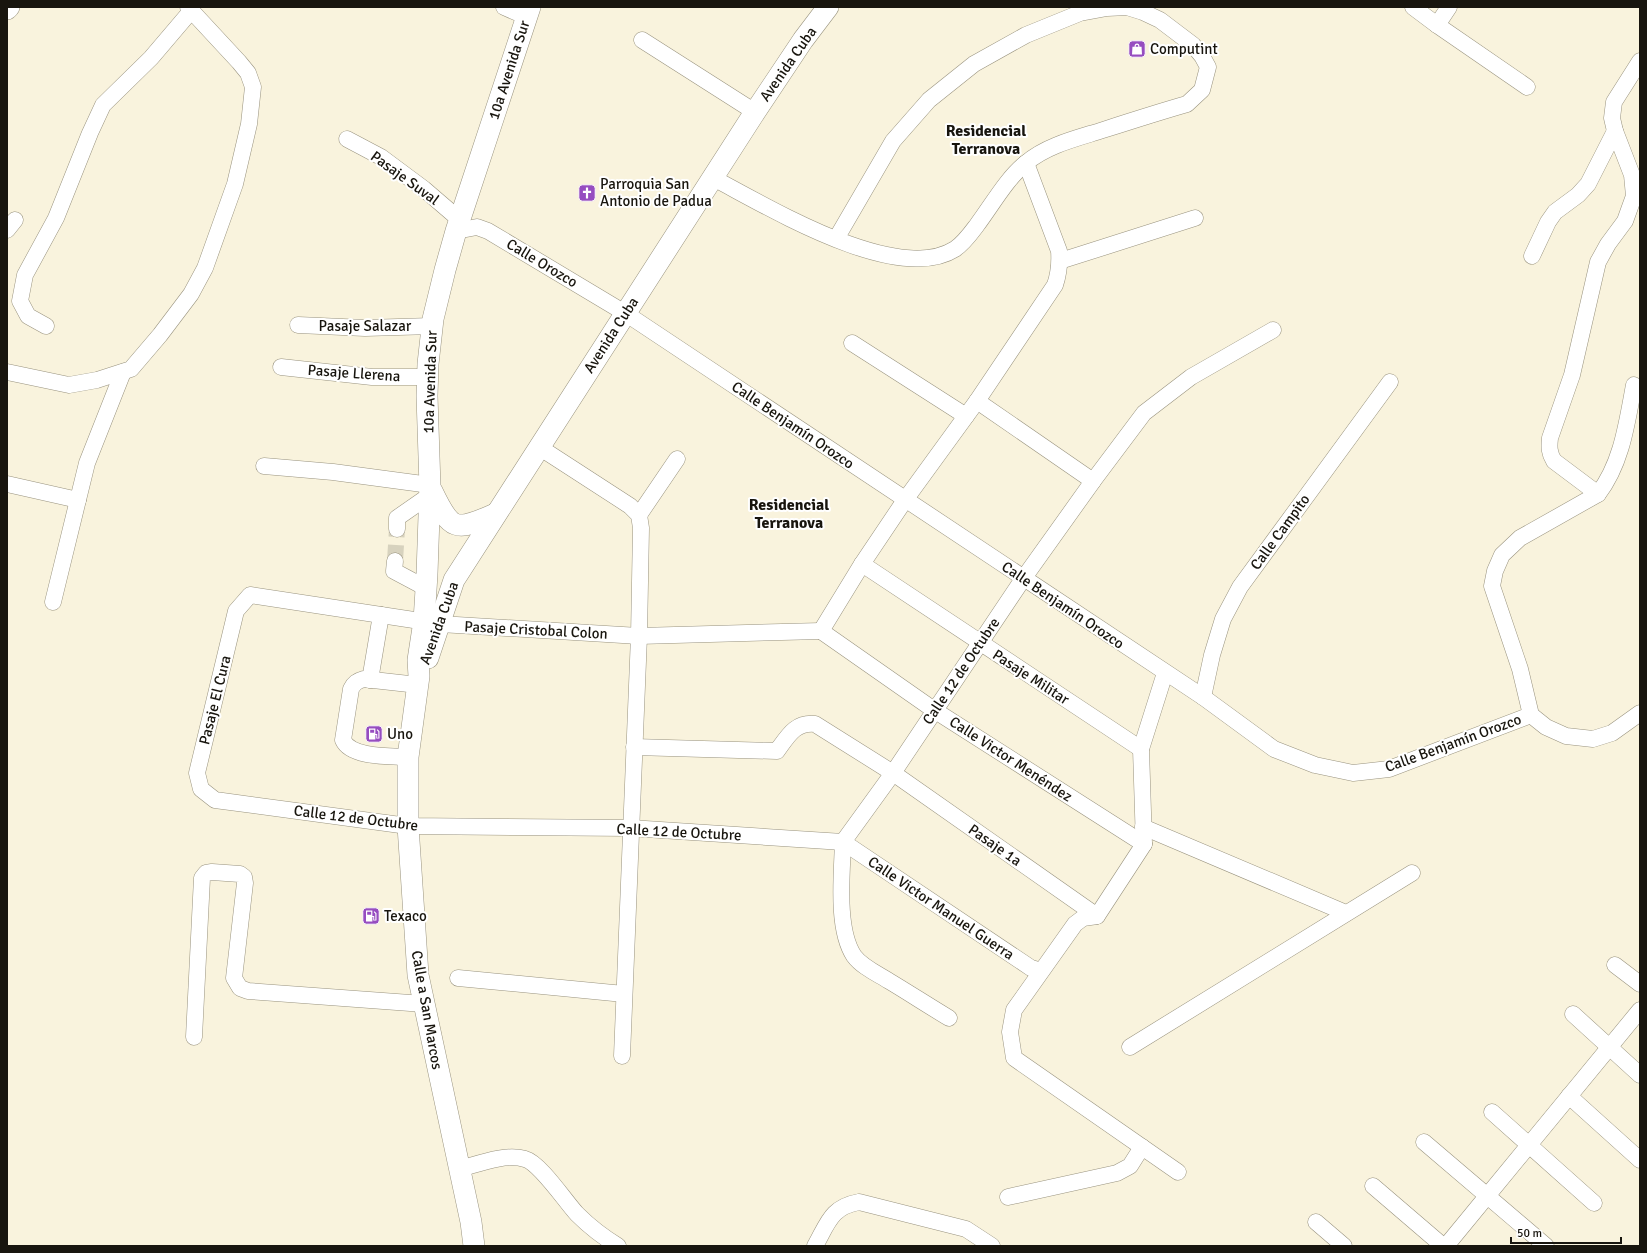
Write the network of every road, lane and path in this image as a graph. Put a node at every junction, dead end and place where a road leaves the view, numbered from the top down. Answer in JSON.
{"nodes":[{"id":1,"x":9,"y":7,"type":"edge"},
{"id":2,"x":504,"y":7,"type":"edge"},
{"id":3,"x":828,"y":7,"type":"edge"},
{"id":4,"x":1413,"y":7,"type":"edge"},
{"id":5,"x":1449,"y":7,"type":"edge"},
{"id":6,"x":7,"y":9,"type":"edge"},
{"id":7,"x":190,"y":9,"type":"edge"},
{"id":8,"x":529,"y":12,"type":"edge"},
{"id":9,"x":1437,"y":25,"type":"junction"},
{"id":10,"x":642,"y":40,"type":"dead end"},
{"id":11,"x":1640,"y":61,"type":"edge"},
{"id":12,"x":1527,"y":87,"type":"dead end"},
{"id":13,"x":755,"y":112,"type":"junction"},
{"id":14,"x":1615,"y":131,"type":"junction"},
{"id":15,"x":348,"y":139,"type":"dead end"},
{"id":16,"x":1026,"y":163,"type":"junction"},
{"id":17,"x":714,"y":178,"type":"junction"},
{"id":18,"x":1195,"y":218,"type":"dead end"},
{"id":19,"x":458,"y":225,"type":"junction"},
{"id":20,"x":836,"y":239,"type":"junction"},
{"id":21,"x":1532,"y":256,"type":"dead end"},
{"id":22,"x":1060,"y":262,"type":"junction"},
{"id":23,"x":625,"y":313,"type":"junction"},
{"id":24,"x":298,"y":325,"type":"dead end"},
{"id":25,"x":46,"y":326,"type":"dead end"},
{"id":26,"x":432,"y":326,"type":"junction"},
{"id":27,"x":1273,"y":330,"type":"dead end"},
{"id":28,"x":852,"y":343,"type":"dead end"},
{"id":29,"x":282,"y":367,"type":"dead end"},
{"id":30,"x":7,"y":372,"type":"edge"},
{"id":31,"x":123,"y":372,"type":"junction"},
{"id":32,"x":428,"y":377,"type":"junction"},
{"id":33,"x":1390,"y":382,"type":"dead end"},
{"id":34,"x":1634,"y":385,"type":"dead end"},
{"id":35,"x":977,"y":401,"type":"junction"},
{"id":36,"x":966,"y":416,"type":"junction"},
{"id":37,"x":539,"y":447,"type":"junction"},
{"id":38,"x":677,"y":459,"type":"dead end"},
{"id":39,"x":264,"y":466,"type":"dead end"},
{"id":40,"x":1093,"y":481,"type":"junction"},
{"id":41,"x":7,"y":484,"type":"edge"},
{"id":42,"x":430,"y":489,"type":"junction"},
{"id":43,"x":1598,"y":494,"type":"junction"},
{"id":44,"x":78,"y":500,"type":"junction"},
{"id":45,"x":905,"y":500,"type":"junction"},
{"id":46,"x":495,"y":514,"type":"junction"},
{"id":47,"x":639,"y":515,"type":"junction"},
{"id":48,"x":397,"y":530,"type":"tunnel mouth"},
{"id":49,"x":395,"y":561,"type":"tunnel mouth"},
{"id":50,"x":862,"y":564,"type":"junction"},
{"id":51,"x":1023,"y":579,"type":"junction"},
{"id":52,"x":426,"y":588,"type":"junction"},
{"id":53,"x":52,"y":602,"type":"dead end"},
{"id":54,"x":236,"y":610,"type":"joint"},
{"id":55,"x":381,"y":615,"type":"junction"},
{"id":56,"x":432,"y":623,"type":"junction"},
{"id":57,"x":821,"y":631,"type":"junction"},
{"id":58,"x":638,"y":636,"type":"junction"},
{"id":59,"x":979,"y":643,"type":"junction"},
{"id":60,"x":1165,"y":673,"type":"junction"},
{"id":61,"x":370,"y":680,"type":"junction"},
{"id":62,"x":418,"y":681,"type":"junction"},
{"id":63,"x":1203,"y":697,"type":"junction"},
{"id":64,"x":934,"y":710,"type":"junction"},
{"id":65,"x":1640,"y":713,"type":"edge"},
{"id":66,"x":1531,"y":714,"type":"junction"},
{"id":67,"x":634,"y":747,"type":"junction"},
{"id":68,"x":1141,"y":749,"type":"junction"},
{"id":69,"x":408,"y":757,"type":"junction"},
{"id":70,"x":893,"y":773,"type":"junction"},
{"id":71,"x":201,"y":789,"type":"joint"},
{"id":72,"x":408,"y":826,"type":"junction"},
{"id":73,"x":1144,"y":827,"type":"junction"},
{"id":74,"x":630,"y":828,"type":"junction"},
{"id":75,"x":842,"y":842,"type":"junction"},
{"id":76,"x":1144,"y":844,"type":"junction"},
{"id":77,"x":1412,"y":873,"type":"dead end"},
{"id":78,"x":1346,"y":913,"type":"junction"},
{"id":79,"x":1097,"y":916,"type":"junction"},
{"id":80,"x":1615,"y":965,"type":"dead end"},
{"id":81,"x":1041,"y":971,"type":"junction"},
{"id":82,"x":458,"y":978,"type":"dead end"},
{"id":83,"x":1640,"y":984,"type":"edge"},
{"id":84,"x":624,"y":994,"type":"junction"},
{"id":85,"x":424,"y":1004,"type":"junction"},
{"id":86,"x":1640,"y":1010,"type":"edge"},
{"id":87,"x":1573,"y":1014,"type":"dead end"},
{"id":88,"x":949,"y":1018,"type":"dead end"},
{"id":89,"x":194,"y":1037,"type":"dead end"},
{"id":90,"x":1130,"y":1047,"type":"dead end"},
{"id":91,"x":1610,"y":1048,"type":"junction"},
{"id":92,"x":622,"y":1056,"type":"dead end"},
{"id":93,"x":1640,"y":1075,"type":"edge"},
{"id":94,"x":1569,"y":1096,"type":"junction"},
{"id":95,"x":1492,"y":1112,"type":"dead end"},
{"id":96,"x":1424,"y":1142,"type":"dead end"},
{"id":97,"x":1529,"y":1146,"type":"junction"},
{"id":98,"x":1142,"y":1147,"type":"junction"},
{"id":99,"x":1640,"y":1160,"type":"edge"},
{"id":100,"x":459,"y":1169,"type":"junction"},
{"id":101,"x":1178,"y":1172,"type":"dead end"},
{"id":102,"x":1373,"y":1186,"type":"dead end"},
{"id":103,"x":1488,"y":1196,"type":"junction"},
{"id":104,"x":1008,"y":1197,"type":"dead end"},
{"id":105,"x":1594,"y":1203,"type":"dead end"},
{"id":106,"x":1316,"y":1222,"type":"dead end"},
{"id":107,"x":474,"y":1246,"type":"edge"},
{"id":108,"x":618,"y":1246,"type":"edge"},
{"id":109,"x":815,"y":1246,"type":"edge"},
{"id":110,"x":992,"y":1246,"type":"edge"},
{"id":111,"x":1344,"y":1246,"type":"edge"},
{"id":112,"x":1442,"y":1246,"type":"edge"},
{"id":113,"x":1446,"y":1246,"type":"edge"},
{"id":114,"x":1546,"y":1246,"type":"edge"}],
"edges":[{"from":1,"to":6,"type":"main road"},
{"from":2,"to":8,"type":"street"},
{"from":3,"to":13,"type":"main road","name":"Avenida Cuba"},
{"from":4,"to":9,"type":"street"},
{"from":5,"to":9,"type":"street"},
{"from":7,"to":25,"type":"street"},
{"from":7,"to":31,"type":"street"},
{"from":8,"to":19,"type":"main road","name":"10a Avenida Sur"},
{"from":9,"to":12,"type":"street"},
{"from":10,"to":13,"type":"street"},
{"from":11,"to":14,"type":"street"},
{"from":13,"to":17,"type":"main road","name":"Avenida Cuba"},
{"from":14,"to":21,"type":"street"},
{"from":14,"to":43,"type":"street"},
{"from":15,"to":19,"type":"street","name":"Pasaje Suval"},
{"from":16,"to":20,"type":"street"},
{"from":16,"to":20,"type":"street"},
{"from":16,"to":22,"type":"street"},
{"from":17,"to":20,"type":"street"},
{"from":17,"to":23,"type":"main road","name":"Avenida Cuba"},
{"from":18,"to":22,"type":"street"},
{"from":19,"to":23,"type":"street","name":"Calle Orozco"},
{"from":19,"to":26,"type":"main road","name":"10a Avenida Sur"},
{"from":22,"to":35,"type":"street"},
{"from":23,"to":37,"type":"main road","name":"Avenida Cuba"},
{"from":23,"to":45,"type":"street","name":"Calle Benjamín Orozco"},
{"from":24,"to":26,"type":"street","name":"Pasaje Salazar"},
{"from":26,"to":32,"type":"main road","name":"10a Avenida Sur"},
{"from":27,"to":40,"type":"street","name":"Calle 12 de Octubre"},
{"from":28,"to":36,"type":"street"},
{"from":29,"to":32,"type":"street","name":"Pasaje Llerena"},
{"from":30,"to":31,"type":"street"},
{"from":31,"to":44,"type":"street"},
{"from":32,"to":42,"type":"main road","name":"10a Avenida Sur"},
{"from":33,"to":63,"type":"street","name":"Calle Campito"},
{"from":34,"to":43,"type":"street"},
{"from":35,"to":36,"type":"street"},
{"from":35,"to":40,"type":"street"},
{"from":36,"to":45,"type":"street"},
{"from":37,"to":46,"type":"main road","name":"Avenida Cuba"},
{"from":37,"to":47,"type":"street"},
{"from":38,"to":47,"type":"street"},
{"from":39,"to":42,"type":"street"},
{"from":40,"to":51,"type":"street","name":"Calle 12 de Octubre"},
{"from":41,"to":44,"type":"street"},
{"from":42,"to":46,"type":"main road"},
{"from":42,"to":48,"type":"street"},
{"from":42,"to":52,"type":"main road","name":"10a Avenida Sur"},
{"from":43,"to":66,"type":"street"},
{"from":44,"to":53,"type":"street"},
{"from":45,"to":50,"type":"street"},
{"from":45,"to":51,"type":"street","name":"Calle Benjamín Orozco"},
{"from":46,"to":56,"type":"main road","name":"Avenida Cuba"},
{"from":47,"to":58,"type":"street"},
{"from":49,"to":52,"type":"street"},
{"from":50,"to":57,"type":"street"},
{"from":50,"to":59,"type":"street","name":"Pasaje Militar"},
{"from":51,"to":59,"type":"street","name":"Calle 12 de Octubre"},
{"from":51,"to":60,"type":"street","name":"Calle Benjamín Orozco"},
{"from":52,"to":56,"type":"main road","name":"10a Avenida Sur"},
{"from":54,"to":55,"type":"street","name":"Pasaje Cristobal Colon"},
{"from":54,"to":71,"type":"street","name":"Pasaje El Cura"},
{"from":55,"to":56,"type":"street","name":"Pasaje Cristobal Colon"},
{"from":55,"to":61,"type":"street"},
{"from":56,"to":58,"type":"street","name":"Pasaje Cristobal Colon"},
{"from":56,"to":62,"type":"main road","name":"Avenida Cuba"},
{"from":57,"to":58,"type":"street","name":"Pasaje Cristobal Colon"},
{"from":57,"to":64,"type":"street","name":"Calle Victor Menéndez"},
{"from":58,"to":67,"type":"street"},
{"from":59,"to":64,"type":"street","name":"Calle 12 de Octubre"},
{"from":59,"to":68,"type":"street","name":"Pasaje Militar"},
{"from":60,"to":63,"type":"street","name":"Calle Benjamín Orozco"},
{"from":60,"to":68,"type":"street"},
{"from":61,"to":62,"type":"street"},
{"from":61,"to":69,"type":"street"},
{"from":62,"to":69,"type":"main road","name":"Calle a San Marcos"},
{"from":63,"to":66,"type":"street","name":"Calle Benjamín Orozco"},
{"from":64,"to":70,"type":"street","name":"Calle 12 de Octubre"},
{"from":64,"to":76,"type":"street","name":"Calle Victor Menéndez"},
{"from":65,"to":66,"type":"street"},
{"from":67,"to":70,"type":"street","name":"Pasaje 1a"},
{"from":67,"to":74,"type":"street"},
{"from":68,"to":73,"type":"street"},
{"from":69,"to":72,"type":"main road","name":"Calle a San Marcos"},
{"from":70,"to":75,"type":"street","name":"Calle 12 de Octubre"},
{"from":70,"to":79,"type":"street","name":"Pasaje 1a"},
{"from":71,"to":72,"type":"street","name":"Calle 12 de Octubre"},
{"from":72,"to":74,"type":"street","name":"Calle 12 de Octubre"},
{"from":72,"to":85,"type":"main road","name":"Calle a San Marcos"},
{"from":73,"to":76,"type":"street"},
{"from":73,"to":78,"type":"street"},
{"from":74,"to":75,"type":"street","name":"Calle 12 de Octubre"},
{"from":74,"to":84,"type":"street"},
{"from":75,"to":81,"type":"street","name":"Calle Victor Manuel Guerra"},
{"from":75,"to":88,"type":"street"},
{"from":76,"to":79,"type":"street"},
{"from":77,"to":78,"type":"street"},
{"from":78,"to":90,"type":"street"},
{"from":79,"to":81,"type":"street"},
{"from":80,"to":83,"type":"street"},
{"from":81,"to":98,"type":"street"},
{"from":82,"to":84,"type":"street"},
{"from":84,"to":92,"type":"street"},
{"from":85,"to":89,"type":"street"},
{"from":85,"to":100,"type":"main road","name":"Calle a San Marcos"},
{"from":86,"to":91,"type":"street"},
{"from":87,"to":91,"type":"street"},
{"from":91,"to":93,"type":"street"},
{"from":91,"to":94,"type":"street"},
{"from":94,"to":97,"type":"street"},
{"from":94,"to":99,"type":"street"},
{"from":95,"to":97,"type":"street"},
{"from":96,"to":103,"type":"street"},
{"from":97,"to":103,"type":"street"},
{"from":97,"to":105,"type":"street"},
{"from":98,"to":101,"type":"street"},
{"from":98,"to":104,"type":"street"},
{"from":100,"to":107,"type":"main road","name":"Calle a San Marcos"},
{"from":100,"to":108,"type":"street"},
{"from":102,"to":112,"type":"street"},
{"from":103,"to":113,"type":"street"},
{"from":103,"to":114,"type":"street"},
{"from":106,"to":111,"type":"street"},
{"from":109,"to":110,"type":"street"}]}
